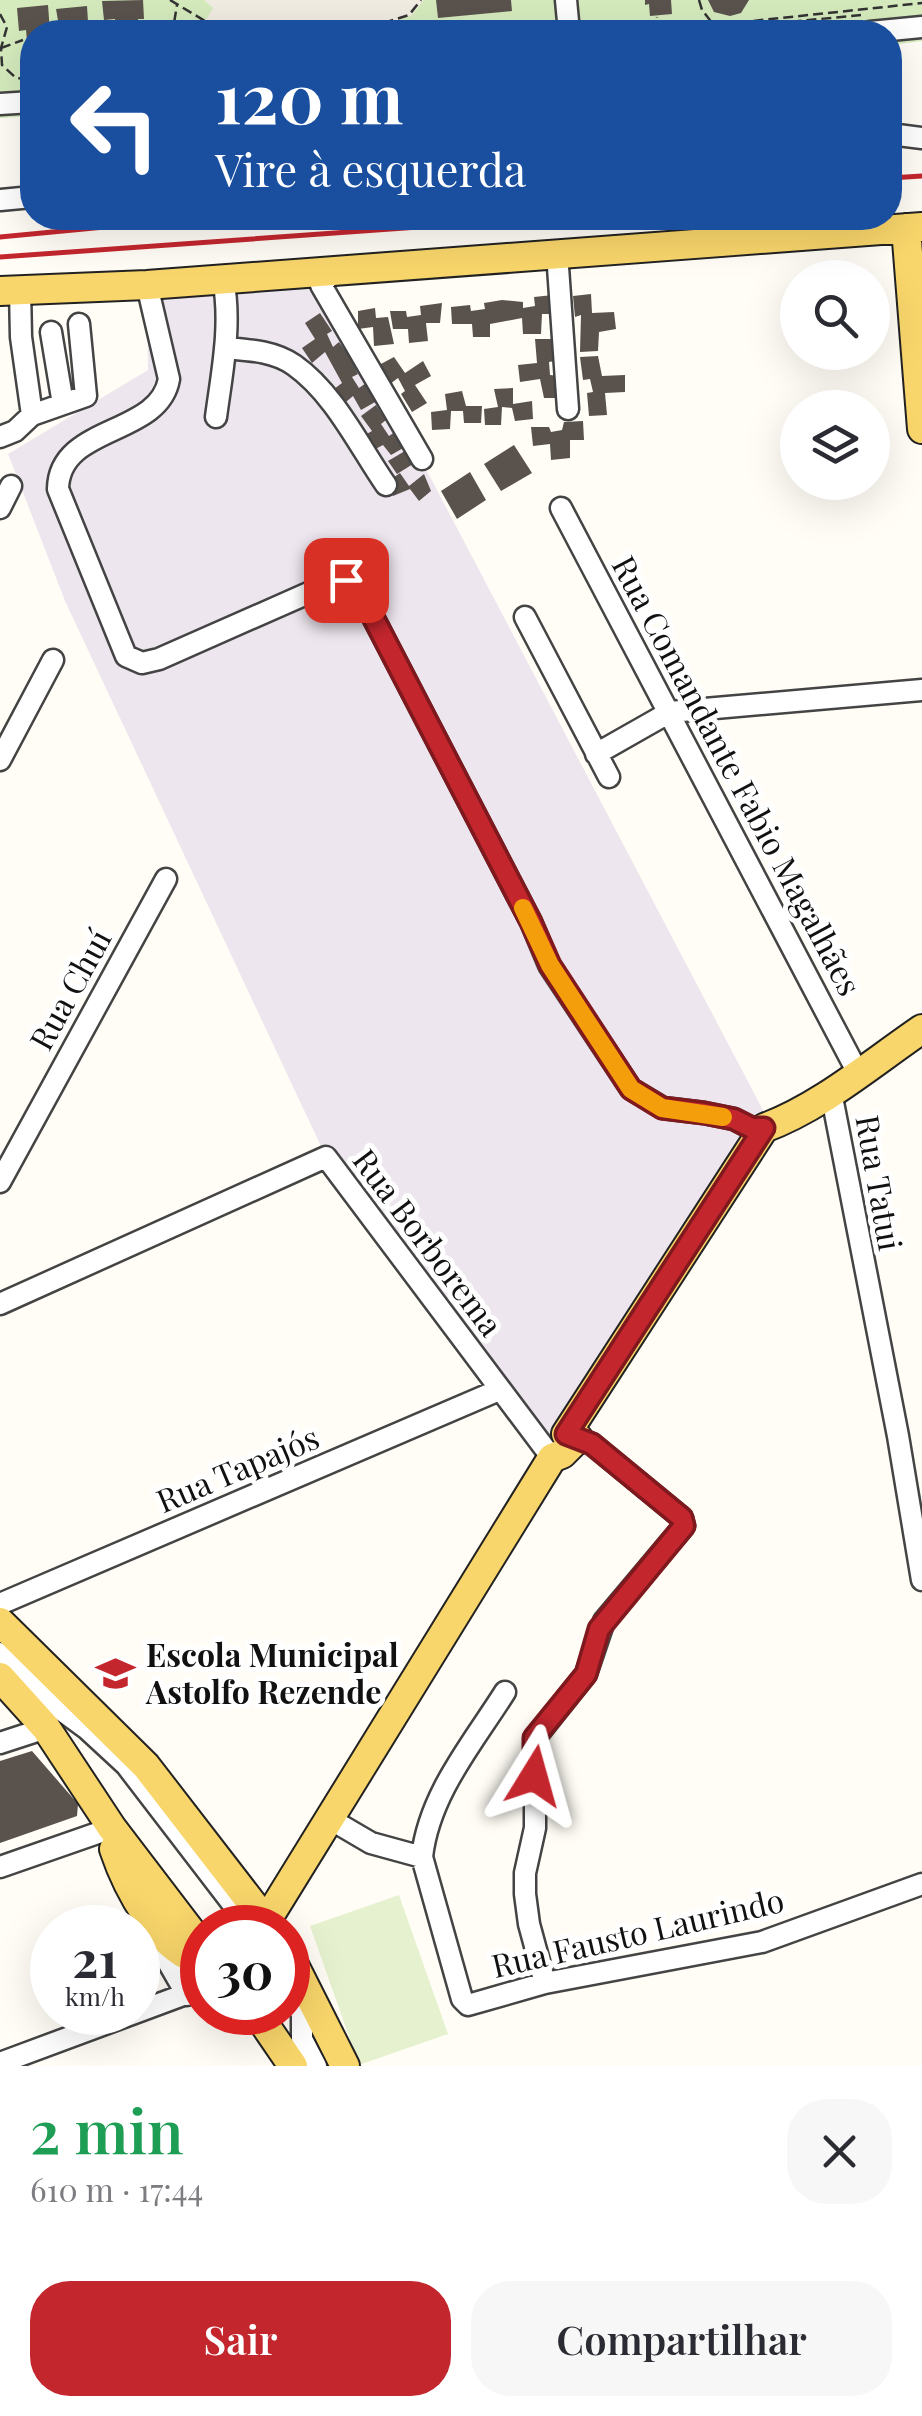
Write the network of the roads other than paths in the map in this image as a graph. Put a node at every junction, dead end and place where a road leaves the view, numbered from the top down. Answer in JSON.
{"nodes":[{"id":1,"x":914,"y":228,"type":"edge"},
{"id":2,"x":884,"y":230,"type":"edge"},
{"id":3,"x":557,"y":252,"type":"junction"},
{"id":4,"x":336,"y":269,"type":"junction"},
{"id":5,"x":223,"y":279,"type":"junction"},
{"id":6,"x":147,"y":285,"type":"junction"},
{"id":7,"x":10,"y":291,"type":"edge"},
{"id":8,"x":78,"y":324,"type":"dead end"},
{"id":9,"x":51,"y":332,"type":"dead end"},
{"id":10,"x":225,"y":348,"type":"junction"},
{"id":11,"x":63,"y":404,"type":"junction"},
{"id":12,"x":568,"y":409,"type":"dead end"},
{"id":13,"x":32,"y":416,"type":"junction"},
{"id":14,"x":216,"y":417,"type":"dead end"},
{"id":15,"x":922,"y":429,"type":"edge"},
{"id":16,"x":0,"y":437,"type":"edge"},
{"id":17,"x":422,"y":459,"type":"dead end"},
{"id":18,"x":12,"y":486,"type":"dead end"},
{"id":19,"x":386,"y":486,"type":"dead end"},
{"id":20,"x":0,"y":508,"type":"edge"},
{"id":21,"x":561,"y":508,"type":"dead end"},
{"id":22,"x":525,"y":617,"type":"dead end"},
{"id":23,"x":53,"y":660,"type":"dead end"},
{"id":24,"x":922,"y":690,"type":"edge"},
{"id":25,"x":670,"y":712,"type":"junction"},
{"id":26,"x":596,"y":754,"type":"junction"},
{"id":27,"x":0,"y":760,"type":"edge"},
{"id":28,"x":609,"y":776,"type":"dead end"},
{"id":29,"x":166,"y":880,"type":"dead end"},
{"id":30,"x":922,"y":1028,"type":"edge"},
{"id":31,"x":858,"y":1073,"type":"junction"},
{"id":32,"x":831,"y":1092,"type":"junction"},
{"id":33,"x":764,"y":1128,"type":"junction"},
{"id":34,"x":0,"y":1182,"type":"edge"},
{"id":35,"x":0,"y":1304,"type":"edge"},
{"id":36,"x":499,"y":1390,"type":"junction"},
{"id":37,"x":578,"y":1438,"type":"junction"},
{"id":38,"x":552,"y":1458,"type":"junction"},
{"id":39,"x":922,"y":1580,"type":"edge"},
{"id":40,"x":0,"y":1604,"type":"edge"},
{"id":41,"x":0,"y":1622,"type":"edge"},
{"id":42,"x":0,"y":1653,"type":"edge"},
{"id":43,"x":0,"y":1677,"type":"edge"},
{"id":44,"x":506,"y":1692,"type":"dead end"},
{"id":45,"x":46,"y":1698,"type":"junction"},
{"id":46,"x":46,"y":1728,"type":"junction"},
{"id":47,"x":0,"y":1743,"type":"edge"},
{"id":48,"x":330,"y":1819,"type":"junction"},
{"id":49,"x":112,"y":1828,"type":"junction"},
{"id":50,"x":422,"y":1857,"type":"junction"},
{"id":51,"x":0,"y":1867,"type":"edge"},
{"id":52,"x":922,"y":1884,"type":"edge"},
{"id":53,"x":142,"y":1905,"type":"edge"},
{"id":54,"x":186,"y":1905,"type":"edge"},
{"id":55,"x":245,"y":1905,"type":"edge"},
{"id":56,"x":248,"y":1905,"type":"edge"},
{"id":57,"x":276,"y":1905,"type":"edge"},
{"id":58,"x":180,"y":1917,"type":"edge"},
{"id":59,"x":160,"y":1931,"type":"edge"},
{"id":60,"x":160,"y":1945,"type":"edge"},
{"id":61,"x":180,"y":1952,"type":"edge"},
{"id":62,"x":180,"y":1974,"type":"edge"},
{"id":63,"x":545,"y":1983,"type":"junction"},
{"id":64,"x":180,"y":1997,"type":"edge"},
{"id":65,"x":310,"y":1997,"type":"edge"},
{"id":66,"x":280,"y":2035,"type":"edge"},
{"id":67,"x":298,"y":2053,"type":"edge"},
{"id":68,"x":0,"y":2063,"type":"edge"},
{"id":69,"x":316,"y":2066,"type":"edge"},
{"id":70,"x":345,"y":2066,"type":"edge"}],
"edges":[{"from":1,"to":15,"type":"main road"},
{"from":2,"to":3,"type":"main road"},
{"from":3,"to":4,"type":"main road"},
{"from":3,"to":12,"type":"street"},
{"from":4,"to":5,"type":"main road"},
{"from":4,"to":17,"type":"street"},
{"from":5,"to":6,"type":"main road"},
{"from":5,"to":10,"type":"street"},
{"from":6,"to":7,"type":"main road"},
{"from":6,"to":33,"type":"street"},
{"from":7,"to":13,"type":"street"},
{"from":8,"to":11,"type":"street"},
{"from":9,"to":11,"type":"street"},
{"from":10,"to":14,"type":"street"},
{"from":10,"to":19,"type":"street"},
{"from":11,"to":13,"type":"street"},
{"from":13,"to":16,"type":"street"},
{"from":18,"to":20,"type":"street"},
{"from":21,"to":25,"type":"street","name":"Rua Comandante Fabio Magalhães"},
{"from":22,"to":26,"type":"street"},
{"from":23,"to":27,"type":"street"},
{"from":24,"to":25,"type":"street"},
{"from":25,"to":26,"type":"street"},
{"from":25,"to":31,"type":"street","name":"Rua Comandante Fabio Magalhães"},
{"from":26,"to":28,"type":"street"},
{"from":29,"to":34,"type":"street","name":"Rua Chuí"},
{"from":30,"to":31,"type":"main road"},
{"from":31,"to":32,"type":"main road"},
{"from":32,"to":33,"type":"main road"},
{"from":32,"to":39,"type":"street","name":"Rua Tatui"},
{"from":33,"to":37,"type":"main road"},
{"from":35,"to":36,"type":"street","name":"Rua Borborema"},
{"from":36,"to":38,"type":"street","name":"Rua Borborema"},
{"from":36,"to":40,"type":"street","name":"Rua Tapajós"},
{"from":37,"to":38,"type":"main road"},
{"from":37,"to":63,"type":"street"},
{"from":38,"to":48,"type":"main road"},
{"from":41,"to":56,"type":"main road"},
{"from":42,"to":45,"type":"street"},
{"from":43,"to":46,"type":"main road"},
{"from":44,"to":50,"type":"street"},
{"from":45,"to":54,"type":"street"},
{"from":45,"to":55,"type":"street"},
{"from":46,"to":47,"type":"street"},
{"from":46,"to":49,"type":"main road"},
{"from":48,"to":50,"type":"street"},
{"from":48,"to":57,"type":"main road"},
{"from":49,"to":51,"type":"street"},
{"from":49,"to":53,"type":"main road"},
{"from":49,"to":58,"type":"main road"},
{"from":50,"to":63,"type":"street","name":"Rua Fausto Laurindo"},
{"from":52,"to":63,"type":"street","name":"Rua Fausto Laurindo"},
{"from":59,"to":61,"type":"main road"},
{"from":60,"to":62,"type":"street"},
{"from":64,"to":68,"type":"street"},
{"from":65,"to":70,"type":"main road"},
{"from":66,"to":67,"type":"main road"},
{"from":67,"to":69,"type":"street"}]}
